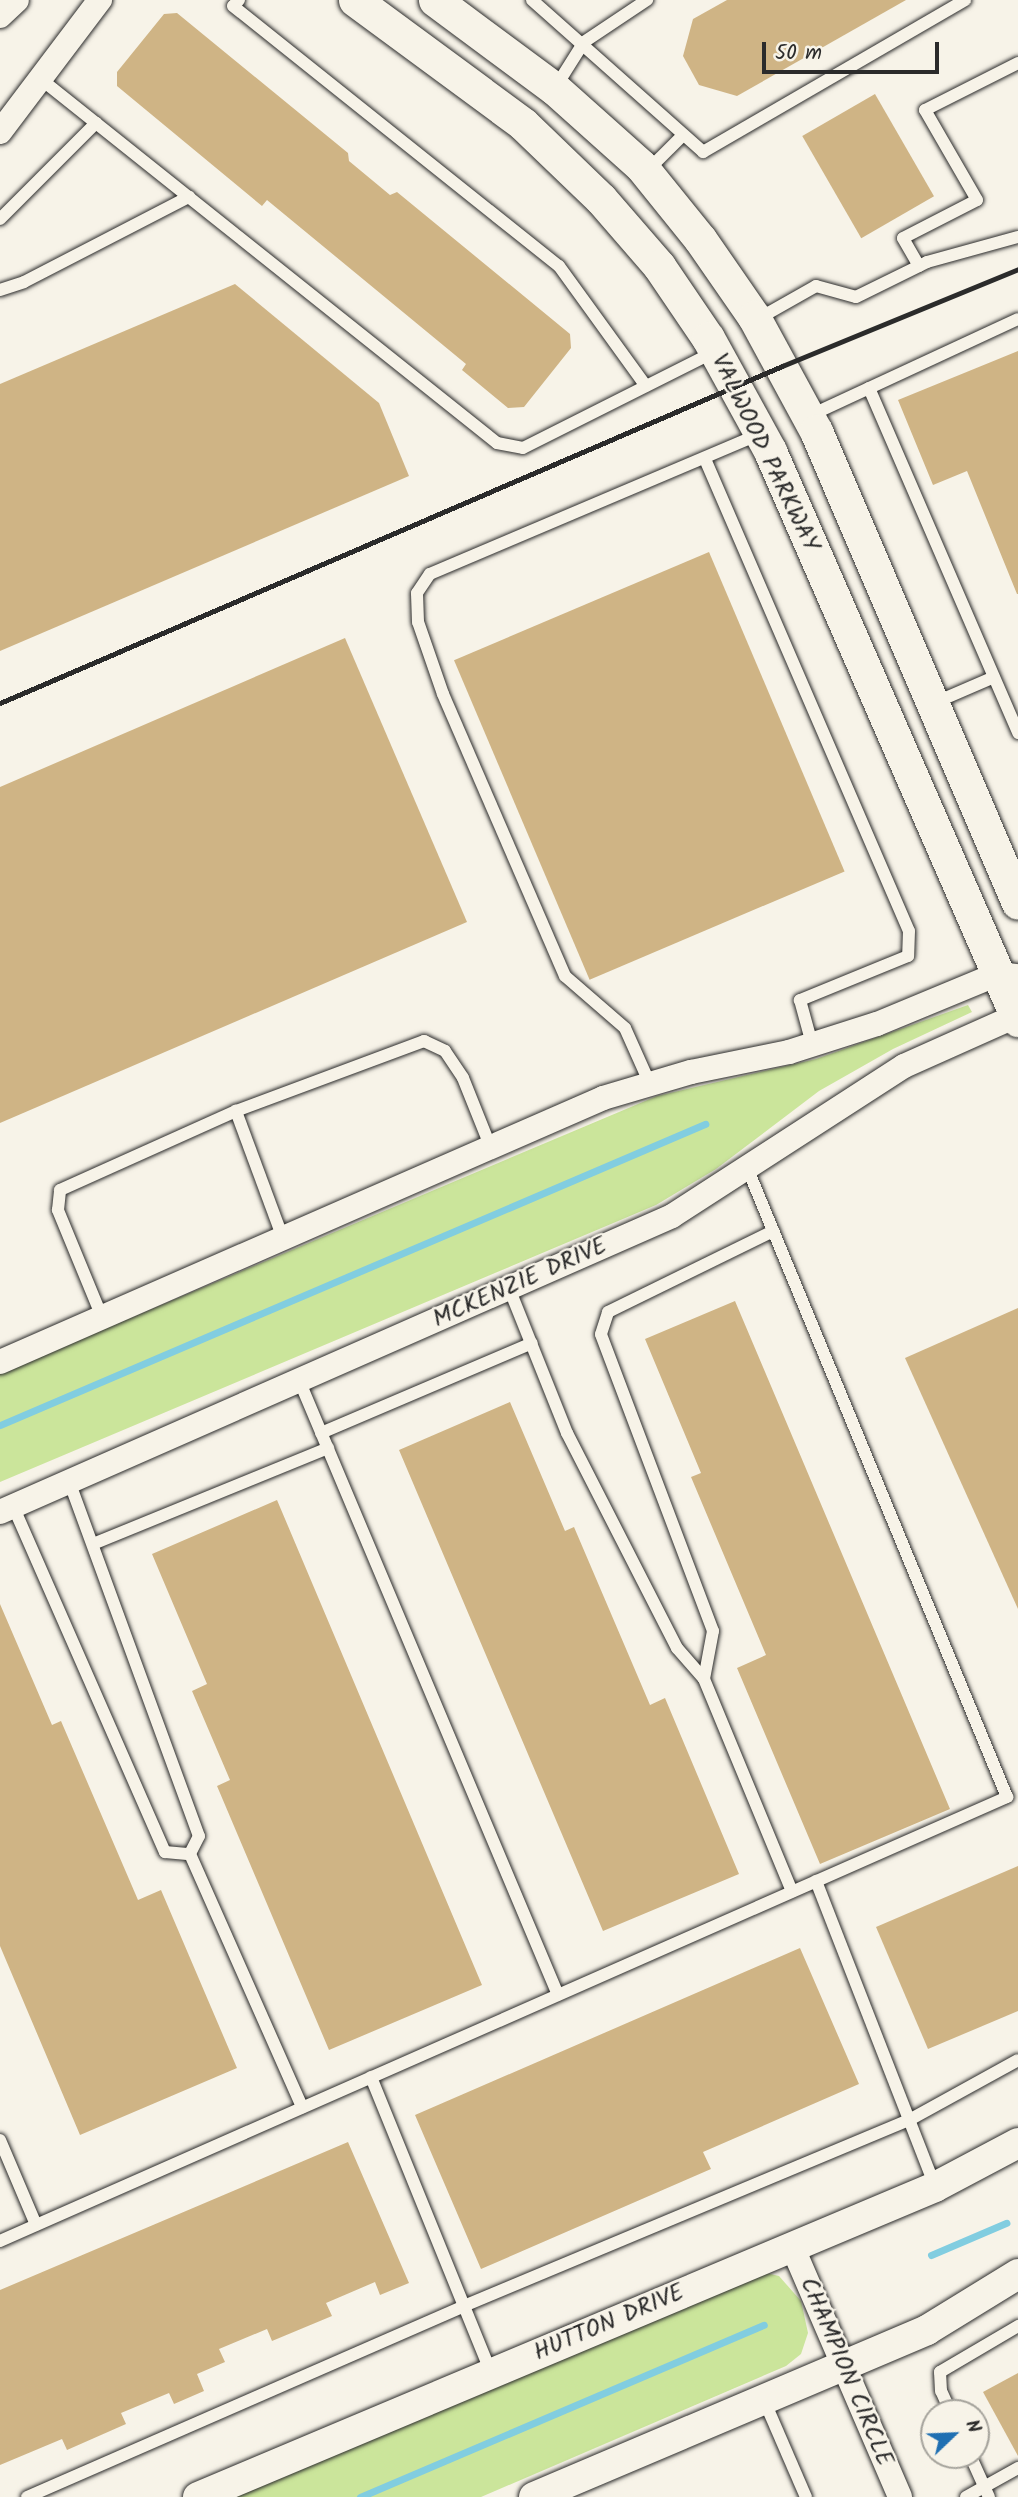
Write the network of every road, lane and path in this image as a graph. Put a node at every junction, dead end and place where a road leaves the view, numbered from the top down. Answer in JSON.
{"nodes":[{"id":1,"x":17,"y":0,"type":"edge"},
{"id":2,"x":100,"y":0,"type":"edge"},
{"id":3,"x":239,"y":0,"type":"edge"},
{"id":4,"x":355,"y":0,"type":"edge"},
{"id":5,"x":435,"y":0,"type":"edge"},
{"id":6,"x":532,"y":0,"type":"edge"},
{"id":7,"x":647,"y":0,"type":"edge"},
{"id":8,"x":965,"y":0,"type":"edge"},
{"id":9,"x":0,"y":16,"type":"edge"},
{"id":10,"x":584,"y":42,"type":"junction"},
{"id":11,"x":1018,"y":63,"type":"edge"},
{"id":12,"x":42,"y":80,"type":"junction"},
{"id":13,"x":555,"y":89,"type":"junction"},
{"id":14,"x":96,"y":123,"type":"junction"},
{"id":15,"x":523,"y":124,"type":"junction"},
{"id":16,"x":0,"y":132,"type":"edge"},
{"id":17,"x":681,"y":136,"type":"junction"},
{"id":18,"x":646,"y":172,"type":"junction"},
{"id":19,"x":189,"y":197,"type":"junction"},
{"id":20,"x":0,"y":219,"type":"edge"},
{"id":21,"x":1018,"y":237,"type":"edge"},
{"id":22,"x":919,"y":266,"type":"junction"},
{"id":23,"x":0,"y":290,"type":"edge"},
{"id":24,"x":1018,"y":319,"type":"edge"},
{"id":25,"x":756,"y":320,"type":"junction"},
{"id":26,"x":716,"y":351,"type":"junction"},
{"id":27,"x":646,"y":386,"type":"junction"},
{"id":28,"x":869,"y":388,"type":"junction"},
{"id":29,"x":808,"y":416,"type":"junction"},
{"id":30,"x":760,"y":434,"type":"junction"},
{"id":31,"x":705,"y":458,"type":"junction"},
{"id":32,"x":994,"y":677,"type":"junction"},
{"id":33,"x":934,"y":703,"type":"junction"},
{"id":34,"x":1018,"y":733,"type":"edge"},
{"id":35,"x":1018,"y":903,"type":"edge"},
{"id":36,"x":1008,"y":975,"type":"edge"},
{"id":37,"x":1018,"y":1017,"type":"edge"},
{"id":38,"x":812,"y":1044,"type":"junction"},
{"id":39,"x":650,"y":1084,"type":"junction"},
{"id":40,"x":236,"y":1111,"type":"junction"},
{"id":41,"x":491,"y":1148,"type":"junction"},
{"id":42,"x":748,"y":1170,"type":"junction"},
{"id":43,"x":773,"y":1231,"type":"junction"},
{"id":44,"x":284,"y":1241,"type":"junction"},
{"id":45,"x":509,"y":1288,"type":"junction"},
{"id":46,"x":102,"y":1317,"type":"junction"},
{"id":47,"x":532,"y":1343,"type":"junction"},
{"id":48,"x":0,"y":1362,"type":"edge"},
{"id":49,"x":299,"y":1380,"type":"junction"},
{"id":50,"x":321,"y":1433,"type":"junction"},
{"id":51,"x":328,"y":1448,"type":"junction"},
{"id":52,"x":69,"y":1481,"type":"junction"},
{"id":53,"x":7,"y":1509,"type":"edge"},
{"id":54,"x":93,"y":1544,"type":"junction"},
{"id":55,"x":704,"y":1679,"type":"junction"},
{"id":56,"x":1012,"y":1795,"type":"edge"},
{"id":57,"x":190,"y":1854,"type":"junction"},
{"id":58,"x":816,"y":1881,"type":"junction"},
{"id":59,"x":792,"y":1891,"type":"junction"},
{"id":60,"x":558,"y":1995,"type":"junction"},
{"id":61,"x":1018,"y":2060,"type":"edge"},
{"id":62,"x":371,"y":2077,"type":"junction"},
{"id":63,"x":302,"y":2108,"type":"junction"},
{"id":64,"x":909,"y":2120,"type":"junction"},
{"id":65,"x":0,"y":2140,"type":"edge"},
{"id":66,"x":1018,"y":2143,"type":"edge"},
{"id":67,"x":935,"y":2187,"type":"junction"},
{"id":68,"x":36,"y":2225,"type":"junction"},
{"id":69,"x":0,"y":2241,"type":"edge"},
{"id":70,"x":792,"y":2246,"type":"junction"},
{"id":71,"x":1018,"y":2274,"type":"edge"},
{"id":72,"x":464,"y":2306,"type":"junction"},
{"id":73,"x":1018,"y":2326,"type":"edge"},
{"id":74,"x":844,"y":2366,"type":"junction"},
{"id":75,"x":491,"y":2373,"type":"junction"},
{"id":76,"x":945,"y":2399,"type":"edge"},
{"id":77,"x":764,"y":2400,"type":"junction"},
{"id":78,"x":1018,"y":2468,"type":"edge"},
{"id":79,"x":976,"y":2469,"type":"edge"},
{"id":80,"x":987,"y":2492,"type":"edge"},
{"id":81,"x":27,"y":2497,"type":"edge"},
{"id":82,"x":198,"y":2497,"type":"edge"},
{"id":83,"x":534,"y":2497,"type":"edge"},
{"id":84,"x":806,"y":2497,"type":"edge"},
{"id":85,"x":900,"y":2497,"type":"edge"},
{"id":86,"x":966,"y":2497,"type":"edge"}],
"edges":[{"from":1,"to":9,"type":"street"},
{"from":2,"to":12,"type":"street"},
{"from":3,"to":27,"type":"lane"},
{"from":4,"to":15,"type":"main road","name":"VALWOOD PARKWAY"},
{"from":5,"to":13,"type":"main road","name":"VALWOOD PARKWAY"},
{"from":6,"to":10,"type":"lane"},
{"from":7,"to":10,"type":"lane"},
{"from":8,"to":17,"type":"lane"},
{"from":10,"to":13,"type":"lane"},
{"from":10,"to":17,"type":"lane"},
{"from":11,"to":22,"type":"lane"},
{"from":12,"to":14,"type":"lane"},
{"from":12,"to":16,"type":"street"},
{"from":13,"to":15,"type":"main road"},
{"from":13,"to":18,"type":"main road","name":"VALWOOD PARKWAY"},
{"from":14,"to":19,"type":"lane"},
{"from":14,"to":20,"type":"lane"},
{"from":15,"to":26,"type":"main road","name":"VALWOOD PARKWAY"},
{"from":17,"to":18,"type":"lane"},
{"from":18,"to":25,"type":"main road","name":"VALWOOD PARKWAY"},
{"from":19,"to":23,"type":"lane"},
{"from":19,"to":27,"type":"lane"},
{"from":21,"to":22,"type":"lane"},
{"from":22,"to":25,"type":"lane"},
{"from":24,"to":28,"type":"lane"},
{"from":25,"to":29,"type":"main road","name":"VALWOOD PARKWAY"},
{"from":26,"to":27,"type":"lane"},
{"from":26,"to":30,"type":"main road","name":"VALWOOD PARKWAY"},
{"from":28,"to":29,"type":"lane"},
{"from":28,"to":32,"type":"lane"},
{"from":29,"to":33,"type":"main road","name":"VALWOOD PARKWAY"},
{"from":30,"to":31,"type":"lane"},
{"from":30,"to":36,"type":"main road","name":"VALWOOD PARKWAY"},
{"from":31,"to":38,"type":"lane"},
{"from":31,"to":39,"type":"lane"},
{"from":32,"to":33,"type":"lane"},
{"from":32,"to":34,"type":"lane"},
{"from":33,"to":35,"type":"main road","name":"VALWOOD PARKWAY"},
{"from":36,"to":37,"type":"main road","name":"VALWOOD PARKWAY"},
{"from":36,"to":38,"type":"street"},
{"from":37,"to":42,"type":"street","name":"MCKENZIE DRIVE"},
{"from":38,"to":39,"type":"street"},
{"from":39,"to":41,"type":"street"},
{"from":40,"to":41,"type":"lane"},
{"from":40,"to":44,"type":"lane"},
{"from":40,"to":46,"type":"lane"},
{"from":41,"to":44,"type":"street"},
{"from":42,"to":43,"type":"lane"},
{"from":42,"to":45,"type":"street","name":"MCKENZIE DRIVE"},
{"from":43,"to":55,"type":"lane"},
{"from":43,"to":56,"type":"lane"},
{"from":44,"to":46,"type":"street"},
{"from":45,"to":47,"type":"lane"},
{"from":45,"to":49,"type":"street","name":"MCKENZIE DRIVE"},
{"from":46,"to":48,"type":"street"},
{"from":47,"to":50,"type":"lane"},
{"from":47,"to":55,"type":"lane"},
{"from":49,"to":50,"type":"lane"},
{"from":49,"to":52,"type":"street","name":"MCKENZIE DRIVE"},
{"from":50,"to":51,"type":"lane"},
{"from":51,"to":54,"type":"lane"},
{"from":51,"to":60,"type":"lane"},
{"from":52,"to":53,"type":"street","name":"MCKENZIE DRIVE"},
{"from":52,"to":54,"type":"lane"},
{"from":53,"to":57,"type":"lane"},
{"from":54,"to":57,"type":"lane"},
{"from":55,"to":59,"type":"lane"},
{"from":56,"to":58,"type":"lane"},
{"from":57,"to":63,"type":"lane"},
{"from":58,"to":59,"type":"lane"},
{"from":58,"to":64,"type":"lane"},
{"from":59,"to":60,"type":"lane"},
{"from":60,"to":62,"type":"lane"},
{"from":61,"to":64,"type":"lane"},
{"from":62,"to":63,"type":"lane"},
{"from":62,"to":72,"type":"lane"},
{"from":63,"to":68,"type":"lane"},
{"from":64,"to":67,"type":"lane"},
{"from":64,"to":72,"type":"lane"},
{"from":65,"to":68,"type":"lane"},
{"from":66,"to":67,"type":"street","name":"HUTTON DRIVE"},
{"from":67,"to":70,"type":"street","name":"HUTTON DRIVE"},
{"from":68,"to":69,"type":"lane"},
{"from":70,"to":74,"type":"street","name":"CHAMPION CIRCLE"},
{"from":70,"to":75,"type":"street","name":"HUTTON DRIVE"},
{"from":71,"to":74,"type":"street"},
{"from":72,"to":75,"type":"lane"},
{"from":72,"to":81,"type":"lane"},
{"from":73,"to":76,"type":"lane"},
{"from":74,"to":77,"type":"street"},
{"from":74,"to":85,"type":"street","name":"CHAMPION CIRCLE"},
{"from":75,"to":82,"type":"street","name":"HUTTON DRIVE"},
{"from":77,"to":83,"type":"street"},
{"from":77,"to":84,"type":"lane"},
{"from":78,"to":80,"type":"lane"},
{"from":79,"to":80,"type":"lane"},
{"from":80,"to":86,"type":"lane"}]}
